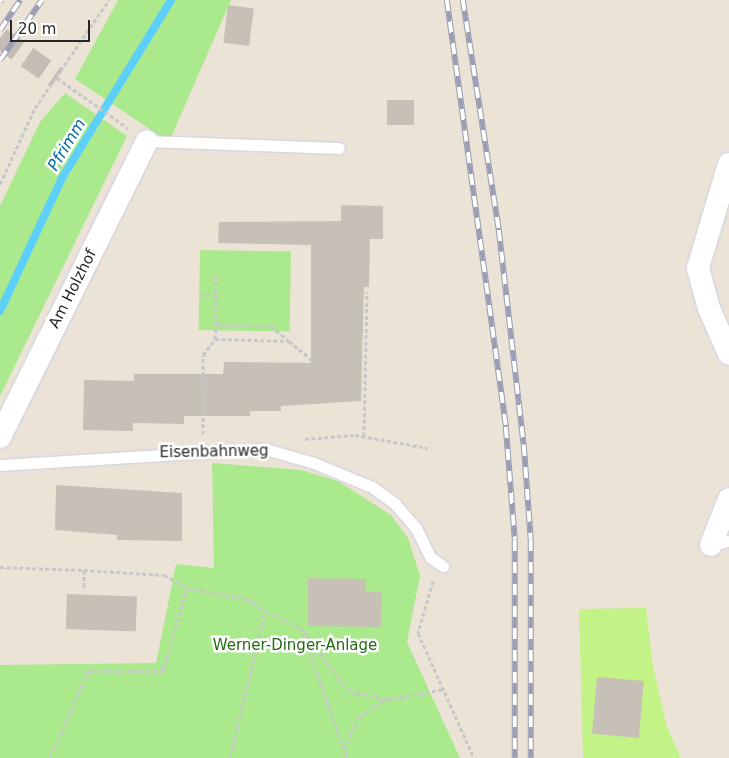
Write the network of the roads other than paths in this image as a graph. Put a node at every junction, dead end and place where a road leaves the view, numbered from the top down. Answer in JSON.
{"nodes":[{"id":1,"x":147,"y":141,"type":"joint"},
{"id":2,"x":339,"y":148,"type":"dead end"},
{"id":3,"x":729,"y":167,"type":"edge"},
{"id":4,"x":729,"y":354,"type":"edge"},
{"id":5,"x":0,"y":437,"type":"edge"},
{"id":6,"x":0,"y":465,"type":"edge"},
{"id":7,"x":729,"y":499,"type":"edge"},
{"id":8,"x":720,"y":543,"type":"edge"},
{"id":9,"x":443,"y":566,"type":"road end"}],
"edges":[{"from":1,"to":2,"type":"lane"},
{"from":1,"to":5,"type":"street","name":"Am Holzhof"},
{"from":3,"to":4,"type":"street"},
{"from":6,"to":9,"type":"lane","name":"Eisenbahnweg"},
{"from":7,"to":8,"type":"street"}]}
